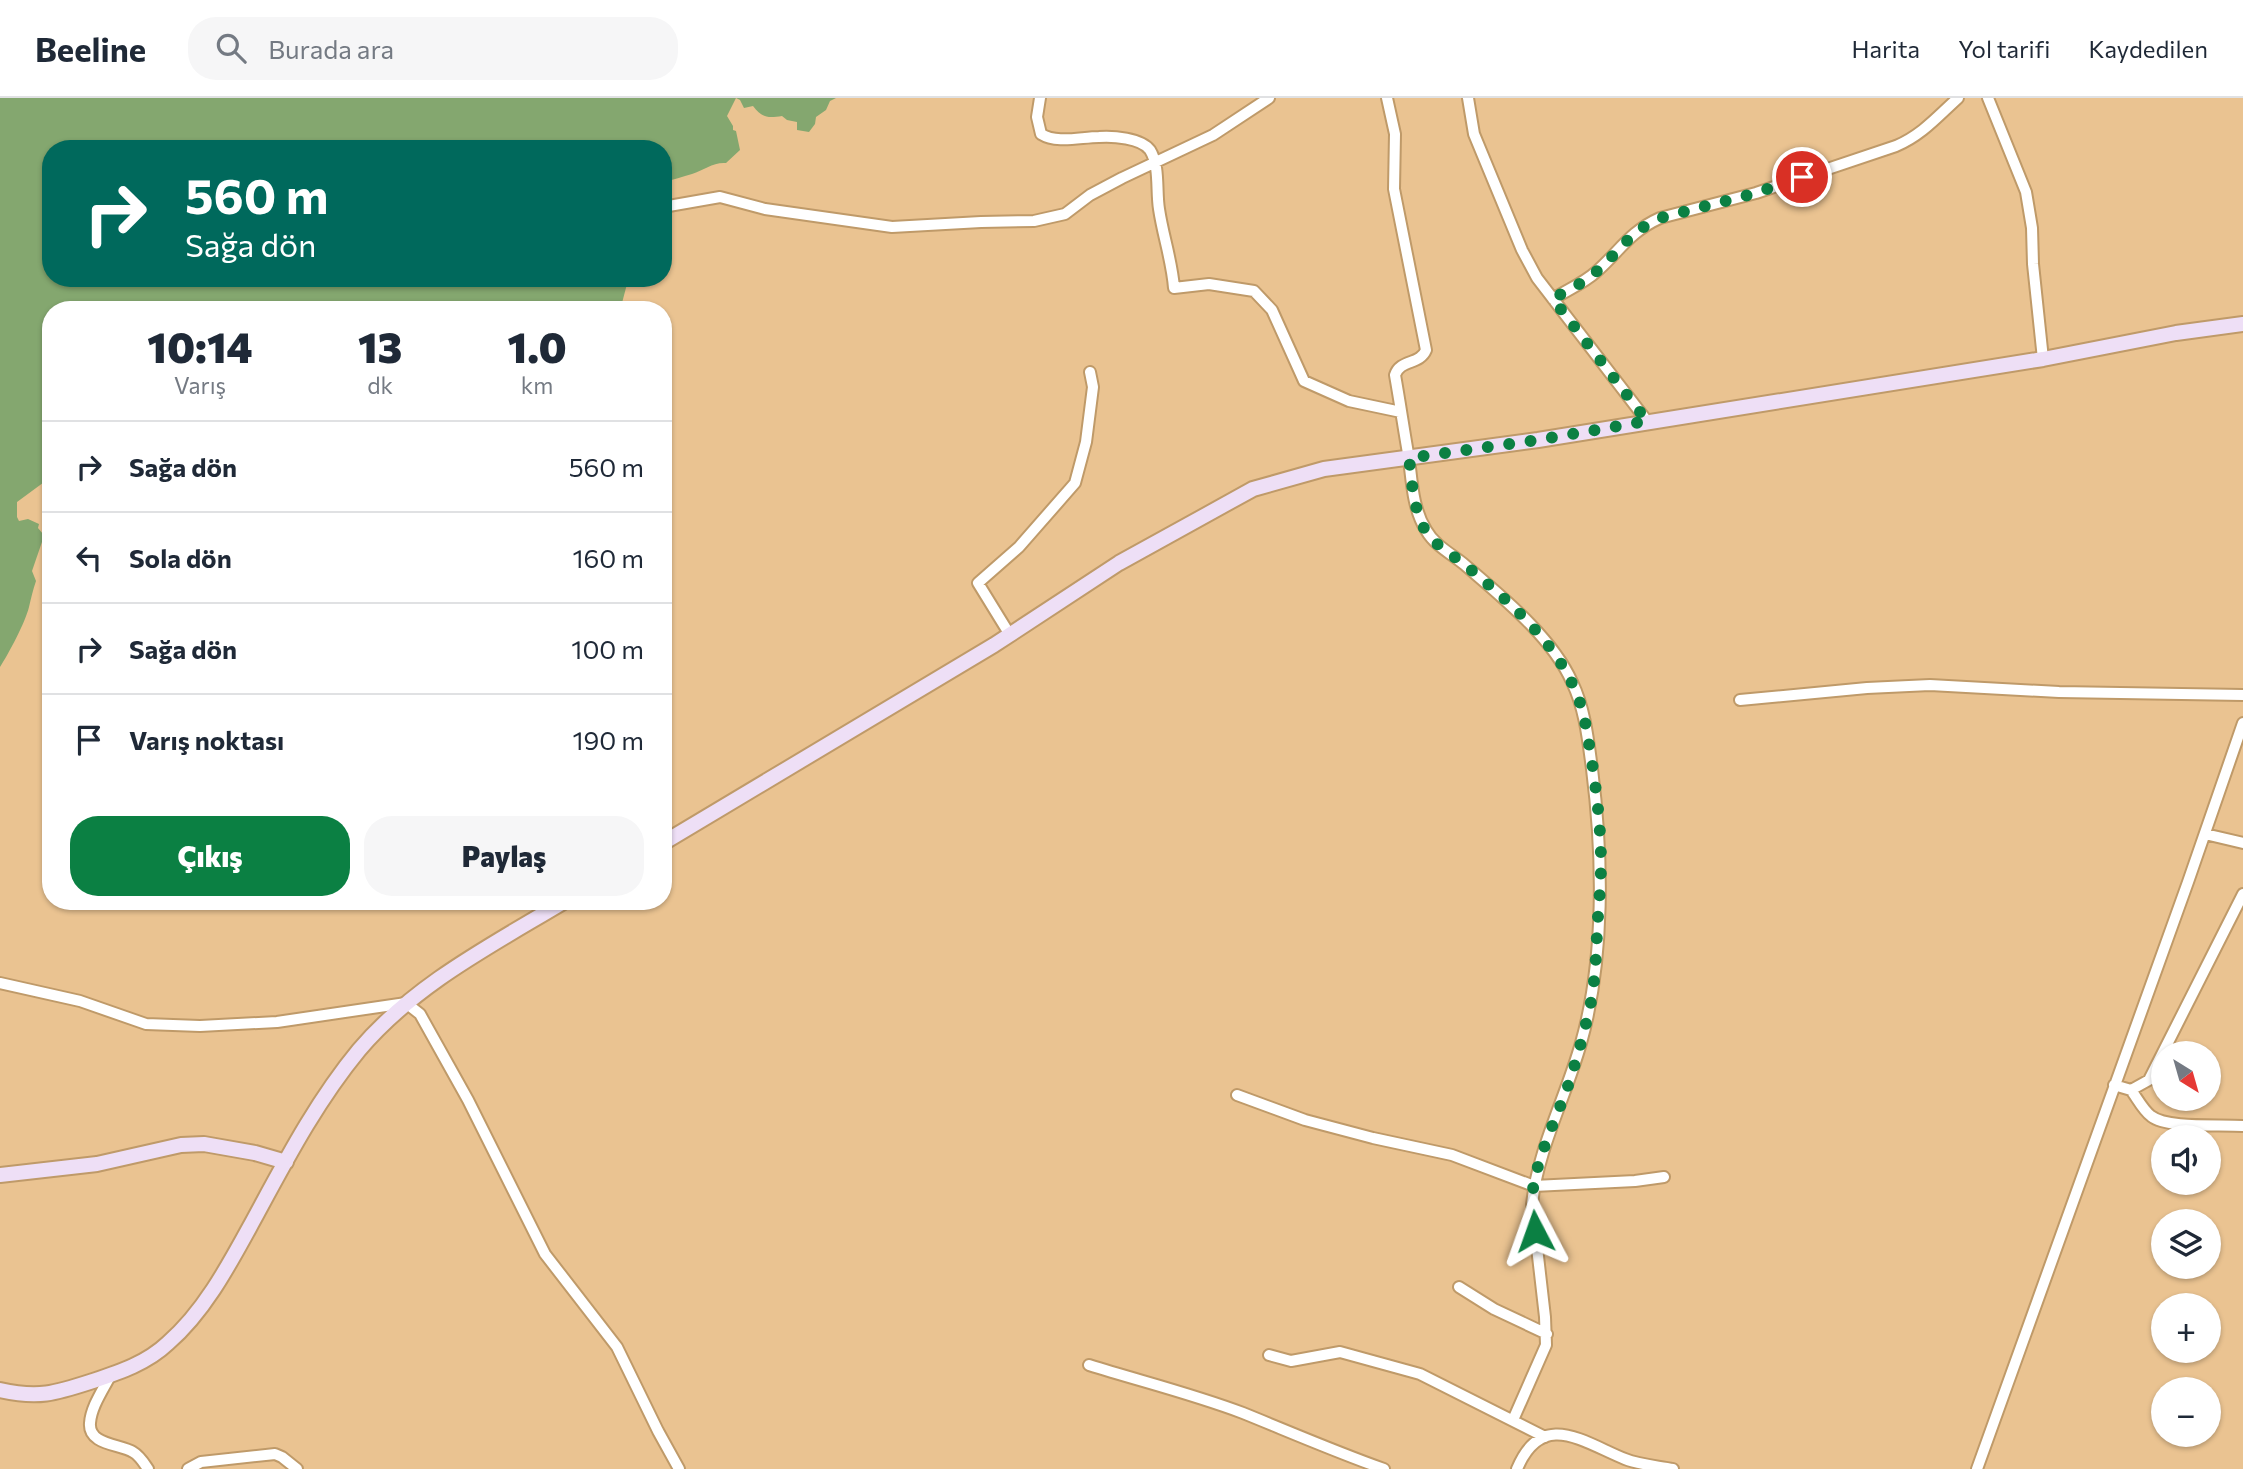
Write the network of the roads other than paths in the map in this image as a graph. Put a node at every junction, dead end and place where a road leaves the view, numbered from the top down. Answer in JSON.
{"nodes":[{"id":1,"x":1040,"y":98,"type":"edge"},
{"id":2,"x":1269,"y":98,"type":"edge"},
{"id":3,"x":1387,"y":98,"type":"edge"},
{"id":4,"x":1468,"y":98,"type":"edge"},
{"id":5,"x":1958,"y":98,"type":"edge"},
{"id":6,"x":1988,"y":98,"type":"edge"},
{"id":7,"x":1154,"y":163,"type":"junction"},
{"id":8,"x":672,"y":205,"type":"edge"},
{"id":9,"x":1553,"y":299,"type":"junction"},
{"id":10,"x":2243,"y":324,"type":"edge"},
{"id":11,"x":2043,"y":359,"type":"junction"},
{"id":12,"x":1090,"y":372,"type":"dead end"},
{"id":13,"x":1401,"y":412,"type":"junction"},
{"id":14,"x":1647,"y":421,"type":"junction"},
{"id":15,"x":1409,"y":458,"type":"junction"},
{"id":16,"x":1010,"y":635,"type":"junction"},
{"id":17,"x":2243,"y":695,"type":"edge"},
{"id":18,"x":1740,"y":700,"type":"dead end"},
{"id":19,"x":2243,"y":723,"type":"edge"},
{"id":20,"x":2205,"y":834,"type":"junction"},
{"id":21,"x":672,"y":837,"type":"edge"},
{"id":22,"x":2243,"y":843,"type":"edge"},
{"id":23,"x":2243,"y":894,"type":"edge"},
{"id":24,"x":550,"y":910,"type":"edge"},
{"id":25,"x":0,"y":983,"type":"edge"},
{"id":26,"x":406,"y":1003,"type":"junction"},
{"id":27,"x":2114,"y":1085,"type":"junction"},
{"id":28,"x":2131,"y":1090,"type":"junction"},
{"id":29,"x":1237,"y":1095,"type":"dead end"},
{"id":30,"x":2243,"y":1126,"type":"edge"},
{"id":31,"x":286,"y":1161,"type":"junction"},
{"id":32,"x":0,"y":1175,"type":"edge"},
{"id":33,"x":1664,"y":1177,"type":"dead end"},
{"id":34,"x":1534,"y":1186,"type":"junction"},
{"id":35,"x":1459,"y":1286,"type":"dead end"},
{"id":36,"x":1547,"y":1334,"type":"junction"},
{"id":37,"x":1269,"y":1355,"type":"dead end"},
{"id":38,"x":1089,"y":1365,"type":"dead end"},
{"id":39,"x":110,"y":1376,"type":"junction"},
{"id":40,"x":0,"y":1390,"type":"edge"},
{"id":41,"x":1513,"y":1420,"type":"junction"},
{"id":42,"x":1545,"y":1437,"type":"junction"},
{"id":43,"x":148,"y":1469,"type":"edge"},
{"id":44,"x":188,"y":1469,"type":"edge"},
{"id":45,"x":297,"y":1469,"type":"edge"},
{"id":46,"x":679,"y":1469,"type":"edge"},
{"id":47,"x":1384,"y":1469,"type":"edge"},
{"id":48,"x":1517,"y":1469,"type":"edge"},
{"id":49,"x":1673,"y":1469,"type":"edge"},
{"id":50,"x":1978,"y":1469,"type":"edge"}],
"edges":[{"from":1,"to":7,"type":"street"},
{"from":2,"to":7,"type":"street"},
{"from":3,"to":13,"type":"street"},
{"from":4,"to":9,"type":"street"},
{"from":5,"to":9,"type":"street"},
{"from":6,"to":11,"type":"street"},
{"from":7,"to":8,"type":"street"},
{"from":7,"to":13,"type":"street"},
{"from":9,"to":14,"type":"street"},
{"from":10,"to":11,"type":"main road"},
{"from":11,"to":14,"type":"main road"},
{"from":12,"to":16,"type":"street"},
{"from":13,"to":15,"type":"street"},
{"from":14,"to":15,"type":"main road"},
{"from":15,"to":16,"type":"main road"},
{"from":15,"to":34,"type":"street"},
{"from":16,"to":21,"type":"main road"},
{"from":17,"to":18,"type":"street"},
{"from":19,"to":20,"type":"street"},
{"from":20,"to":22,"type":"street"},
{"from":20,"to":27,"type":"street"},
{"from":23,"to":28,"type":"street"},
{"from":24,"to":26,"type":"main road"},
{"from":25,"to":26,"type":"street"},
{"from":26,"to":31,"type":"main road"},
{"from":26,"to":46,"type":"street"},
{"from":27,"to":28,"type":"street"},
{"from":27,"to":50,"type":"street"},
{"from":28,"to":30,"type":"street"},
{"from":29,"to":34,"type":"street"},
{"from":31,"to":32,"type":"main road"},
{"from":31,"to":39,"type":"main road"},
{"from":33,"to":34,"type":"street"},
{"from":34,"to":36,"type":"street"},
{"from":35,"to":36,"type":"street"},
{"from":36,"to":41,"type":"street"},
{"from":37,"to":41,"type":"street"},
{"from":38,"to":47,"type":"street"},
{"from":39,"to":40,"type":"main road"},
{"from":39,"to":43,"type":"street"},
{"from":41,"to":42,"type":"street"},
{"from":42,"to":48,"type":"street"},
{"from":42,"to":49,"type":"street"},
{"from":44,"to":45,"type":"street"}]}
